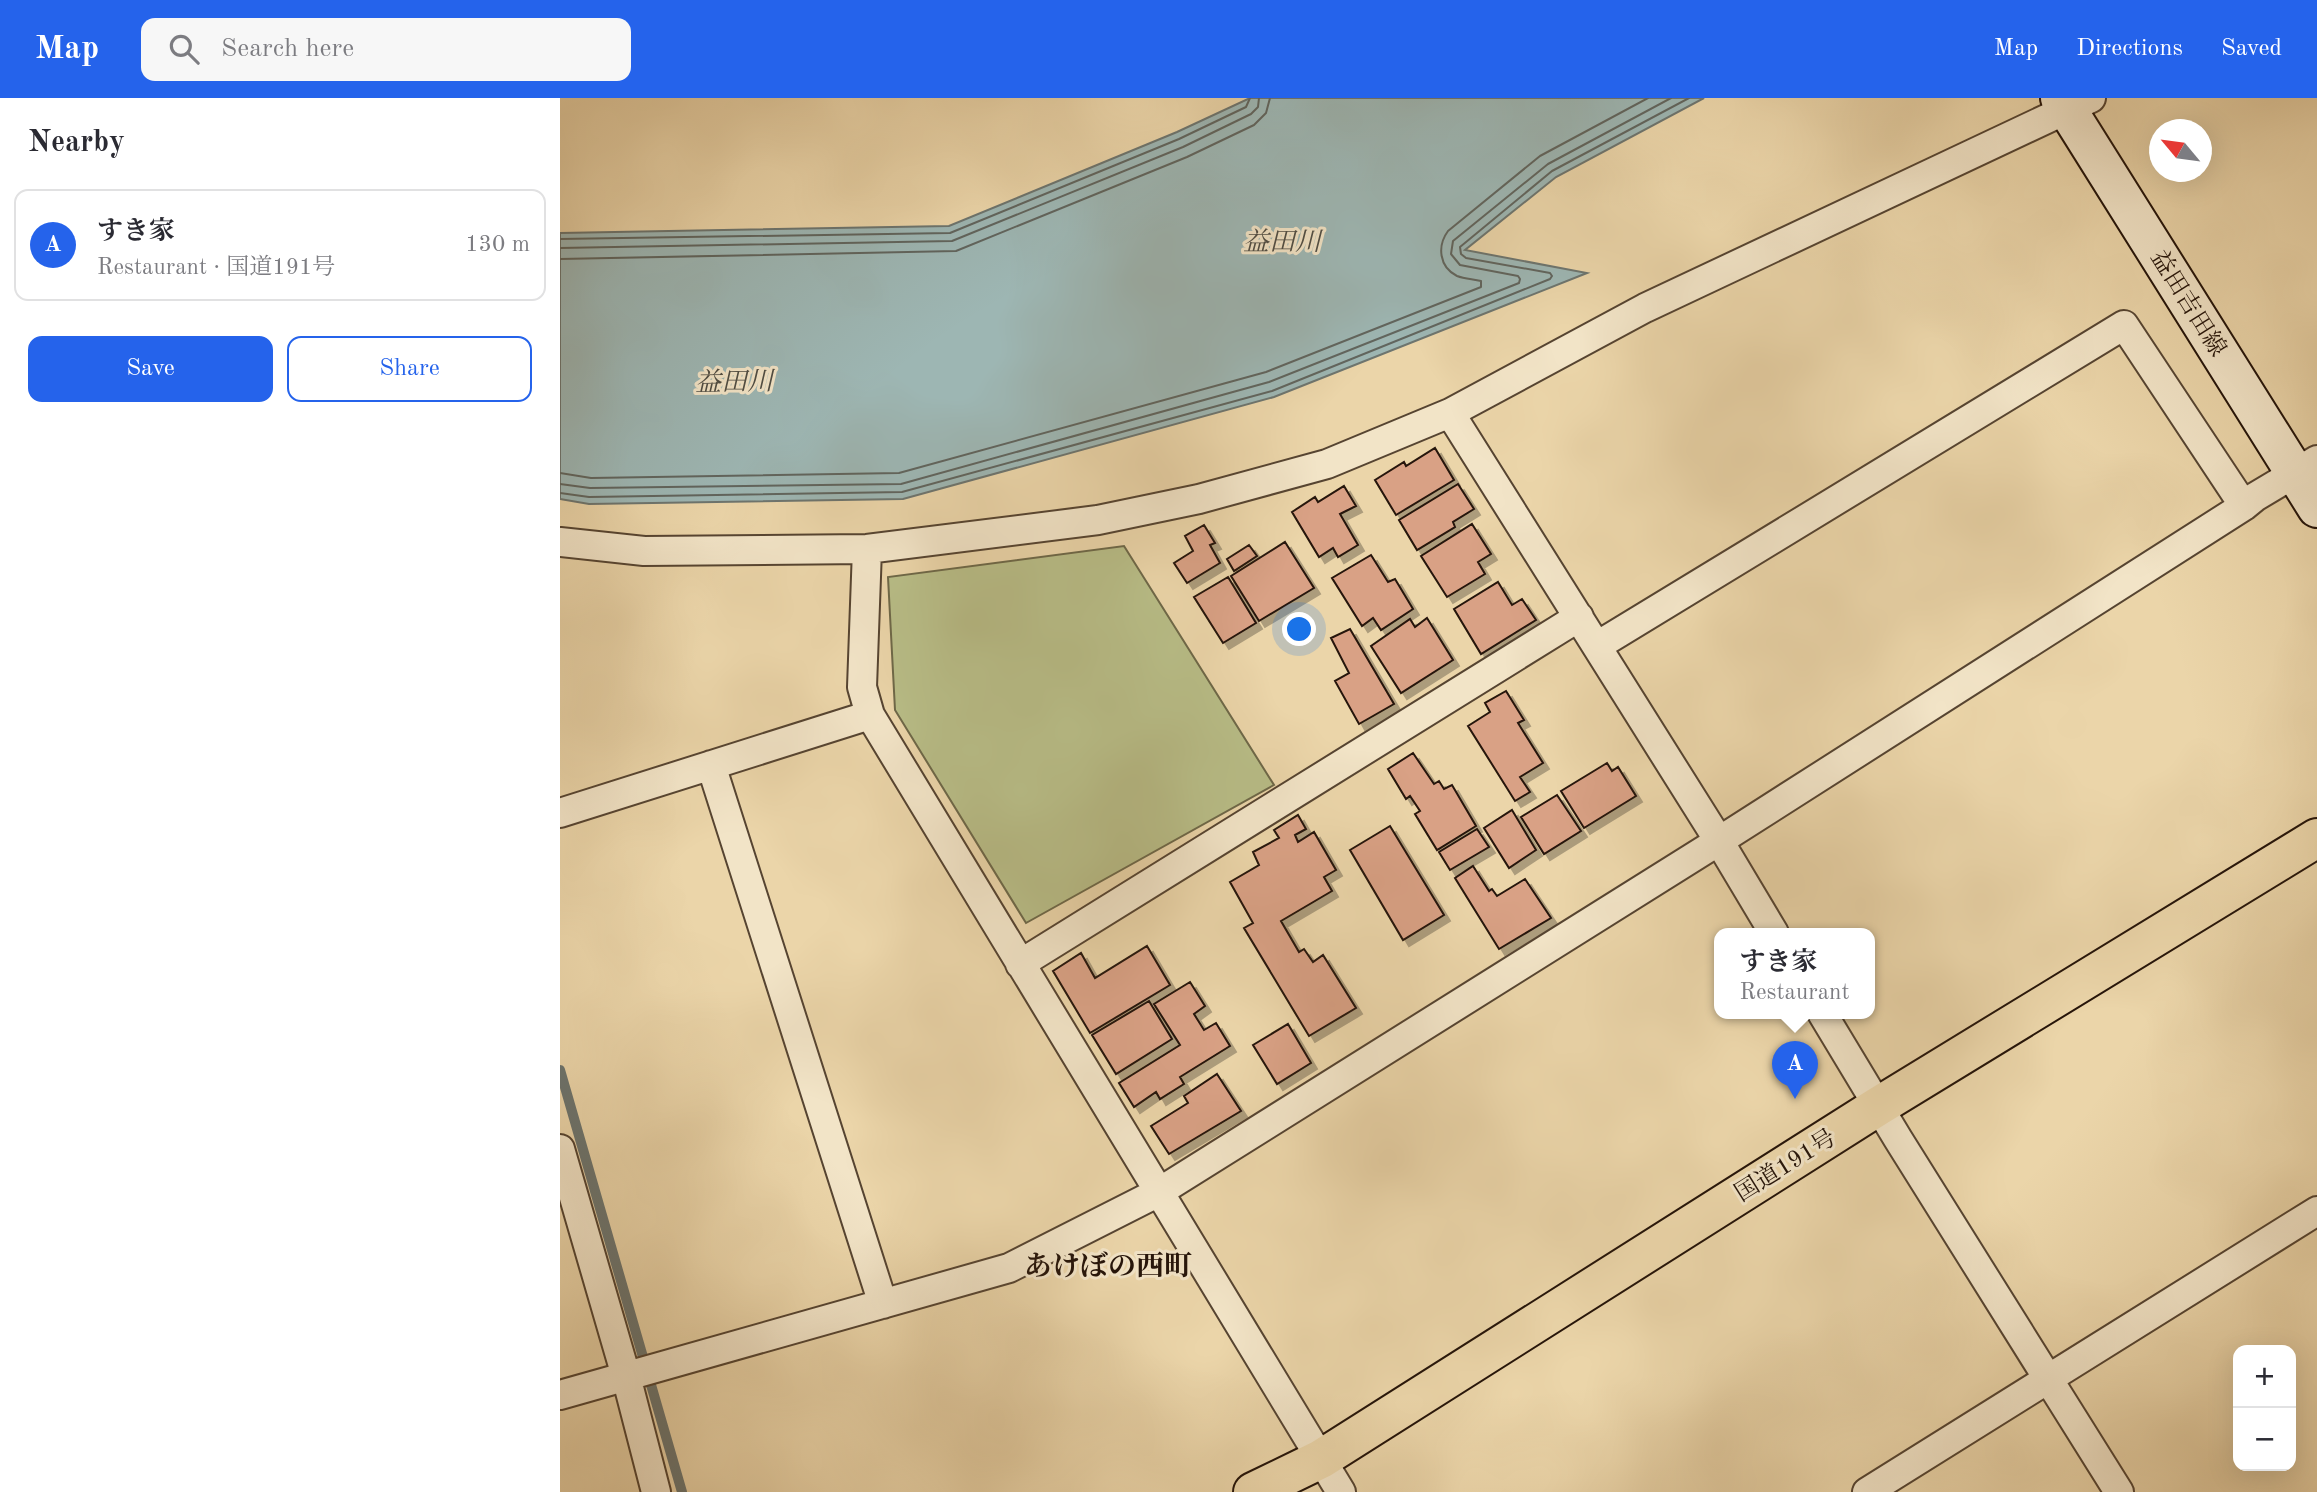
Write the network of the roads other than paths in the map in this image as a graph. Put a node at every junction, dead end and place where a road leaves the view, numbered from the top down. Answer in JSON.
{"nodes":[{"id":1,"x":2073,"y":102,"type":"edge"},
{"id":2,"x":1450,"y":413,"type":"junction"},
{"id":3,"x":2306,"y":467,"type":"edge"},
{"id":4,"x":2244,"y":506,"type":"junction"},
{"id":5,"x":2317,"y":508,"type":"edge"},
{"id":6,"x":560,"y":542,"type":"edge"},
{"id":7,"x":867,"y":549,"type":"junction"},
{"id":8,"x":1579,"y":617,"type":"junction"},
{"id":9,"x":1597,"y":646,"type":"junction"},
{"id":10,"x":870,"y":715,"type":"junction"},
{"id":11,"x":711,"y":765,"type":"junction"},
{"id":12,"x":560,"y":813,"type":"edge"},
{"id":13,"x":2317,"y":838,"type":"edge"},
{"id":14,"x":1719,"y":841,"type":"junction"},
{"id":15,"x":1771,"y":928,"type":"edge"},
{"id":16,"x":1020,"y":964,"type":"junction"},
{"id":17,"x":1826,"y":1019,"type":"edge"},
{"id":18,"x":1877,"y":1107,"type":"junction"},
{"id":19,"x":560,"y":1149,"type":"edge"},
{"id":20,"x":1158,"y":1192,"type":"junction"},
{"id":21,"x":2317,"y":1212,"type":"edge"},
{"id":22,"x":883,"y":1304,"type":"junction"},
{"id":23,"x":626,"y":1376,"type":"junction"},
{"id":24,"x":2048,"y":1379,"type":"junction"},
{"id":25,"x":560,"y":1395,"type":"edge"},
{"id":26,"x":1321,"y":1459,"type":"junction"},
{"id":27,"x":656,"y":1492,"type":"edge"},
{"id":28,"x":1253,"y":1492,"type":"edge"},
{"id":29,"x":1341,"y":1492,"type":"edge"},
{"id":30,"x":1867,"y":1492,"type":"edge"},
{"id":31,"x":2119,"y":1492,"type":"edge"}],
"edges":[{"from":1,"to":2,"type":"street"},
{"from":1,"to":3,"type":"main road","name":"益田吉田線"},
{"from":2,"to":7,"type":"street"},
{"from":2,"to":8,"type":"street"},
{"from":3,"to":4,"type":"street"},
{"from":3,"to":5,"type":"main road","name":"益田吉田線"},
{"from":4,"to":9,"type":"street"},
{"from":4,"to":14,"type":"street"},
{"from":6,"to":7,"type":"street"},
{"from":7,"to":10,"type":"street"},
{"from":8,"to":9,"type":"street"},
{"from":8,"to":16,"type":"street"},
{"from":9,"to":14,"type":"street"},
{"from":10,"to":11,"type":"street"},
{"from":10,"to":16,"type":"street"},
{"from":11,"to":12,"type":"street"},
{"from":11,"to":22,"type":"street"},
{"from":13,"to":18,"type":"highway","name":"国道191号"},
{"from":14,"to":15,"type":"street"},
{"from":14,"to":20,"type":"street"},
{"from":16,"to":20,"type":"street"},
{"from":17,"to":18,"type":"street"},
{"from":18,"to":24,"type":"street"},
{"from":18,"to":26,"type":"highway","name":"国道191号"},
{"from":19,"to":23,"type":"street"},
{"from":20,"to":22,"type":"street"},
{"from":20,"to":26,"type":"street"},
{"from":21,"to":24,"type":"street"},
{"from":22,"to":23,"type":"street"},
{"from":23,"to":25,"type":"street"},
{"from":23,"to":27,"type":"street"},
{"from":24,"to":30,"type":"street"},
{"from":24,"to":31,"type":"street"},
{"from":26,"to":28,"type":"highway","name":"国道191号"},
{"from":26,"to":29,"type":"street"}]}
